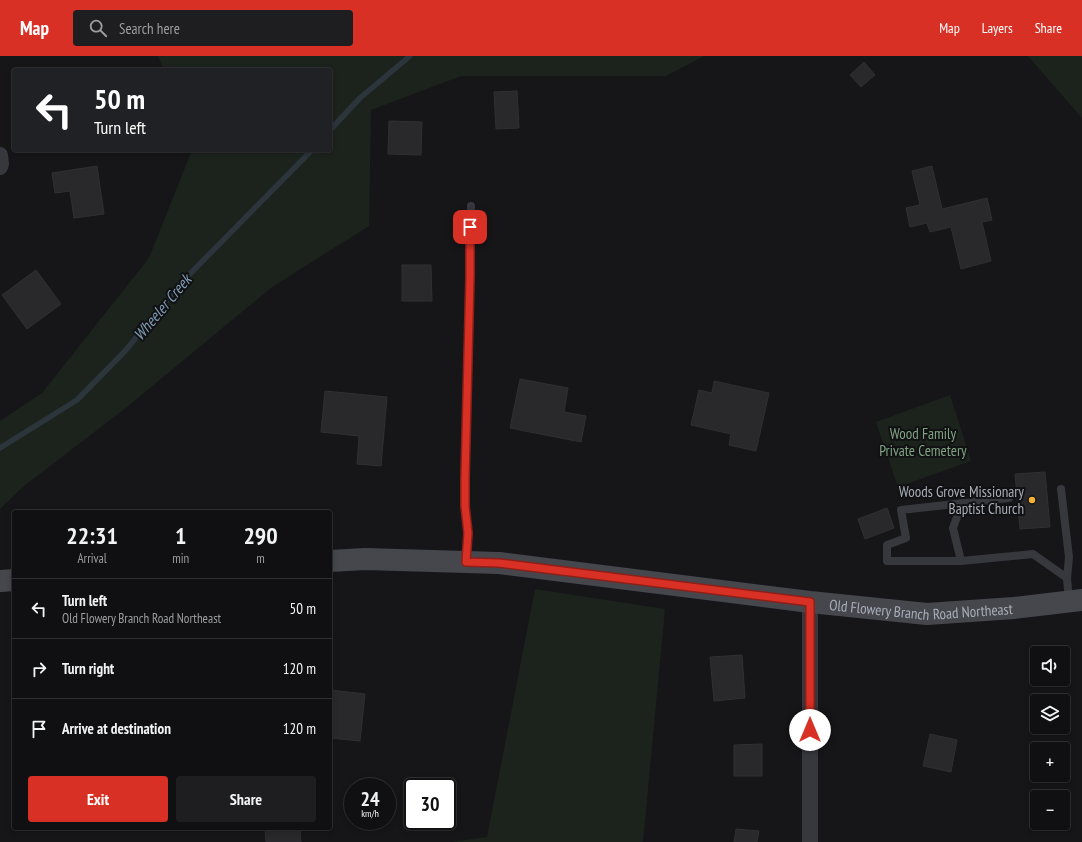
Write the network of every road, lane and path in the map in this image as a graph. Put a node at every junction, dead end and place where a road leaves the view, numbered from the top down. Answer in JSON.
{"nodes":[{"id":1,"x":0,"y":155,"type":"edge"},
{"id":2,"x":0,"y":168,"type":"edge"},
{"id":3,"x":471,"y":206,"type":"dead end"},
{"id":4,"x":1061,"y":489,"type":"dead end"},
{"id":5,"x":1008,"y":498,"type":"dead end"},
{"id":6,"x":962,"y":503,"type":"junction"},
{"id":7,"x":332,"y":561,"type":"edge"},
{"id":8,"x":961,"y":561,"type":"junction"},
{"id":9,"x":466,"y":562,"type":"junction"},
{"id":10,"x":1067,"y":578,"type":"junction"},
{"id":11,"x":12,"y":580,"type":"edge"},
{"id":12,"x":0,"y":581,"type":"edge"},
{"id":13,"x":1075,"y":600,"type":"edge"},
{"id":14,"x":810,"y":602,"type":"junction"},
{"id":15,"x":810,"y":842,"type":"edge"}],
"edges":[{"from":1,"to":2,"type":"street"},
{"from":3,"to":9,"type":"lane"},
{"from":4,"to":10,"type":"lane"},
{"from":5,"to":6,"type":"lane"},
{"from":6,"to":8,"type":"lane"},
{"from":6,"to":8,"type":"lane"},
{"from":7,"to":9,"type":"street","name":"Old Flowery Branch Road Northeast"},
{"from":8,"to":10,"type":"lane"},
{"from":9,"to":14,"type":"street","name":"Old Flowery Branch Road Northeast"},
{"from":10,"to":13,"type":"lane"},
{"from":11,"to":12,"type":"street"},
{"from":13,"to":14,"type":"street","name":"Old Flowery Branch Road Northeast"},
{"from":14,"to":15,"type":"street"}]}
